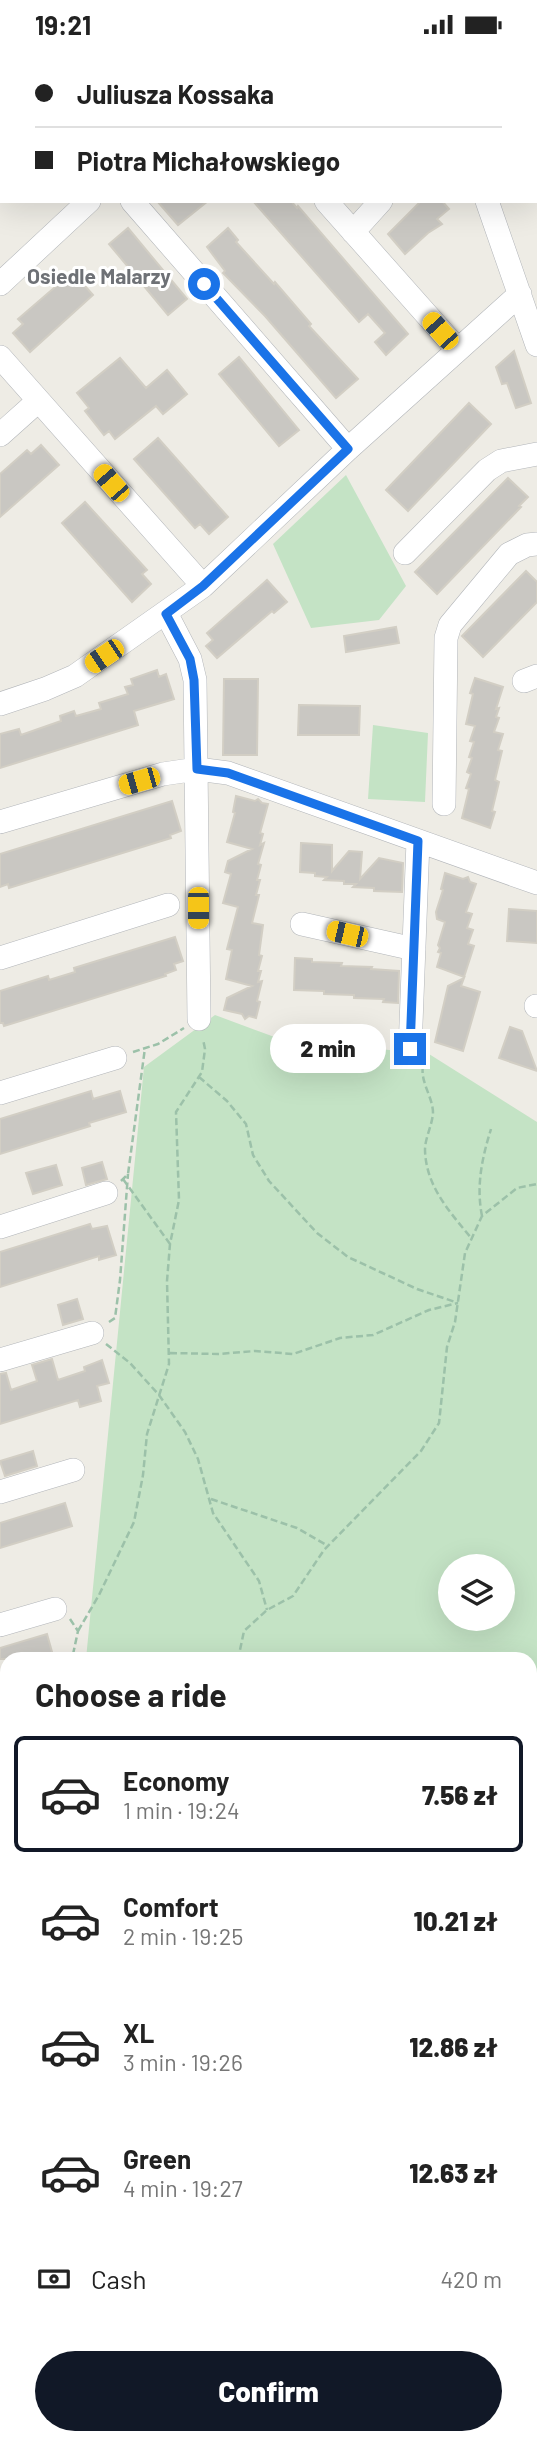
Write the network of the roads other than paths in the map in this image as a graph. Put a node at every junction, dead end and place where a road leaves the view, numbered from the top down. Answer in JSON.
{"nodes":[{"id":1,"x":87,"y":203,"type":"edge"},
{"id":2,"x":134,"y":203,"type":"edge"},
{"id":3,"x":328,"y":203,"type":"edge"},
{"id":4,"x":379,"y":203,"type":"edge"},
{"id":5,"x":488,"y":203,"type":"edge"},
{"id":6,"x":353,"y":232,"type":"junction"},
{"id":7,"x":0,"y":284,"type":"edge"},
{"id":8,"x":520,"y":295,"type":"junction"},
{"id":9,"x":537,"y":345,"type":"edge"},
{"id":10,"x":458,"y":350,"type":"junction"},
{"id":11,"x":0,"y":357,"type":"edge"},
{"id":12,"x":38,"y":401,"type":"junction"},
{"id":13,"x":0,"y":435,"type":"edge"},
{"id":14,"x":348,"y":449,"type":"junction"},
{"id":15,"x":537,"y":454,"type":"edge"},
{"id":16,"x":537,"y":544,"type":"edge"},
{"id":17,"x":405,"y":552,"type":"dead end"},
{"id":18,"x":203,"y":586,"type":"junction"},
{"id":19,"x":166,"y":614,"type":"junction"},
{"id":20,"x":0,"y":703,"type":"edge"},
{"id":21,"x":197,"y":769,"type":"junction"},
{"id":22,"x":444,"y":804,"type":"dead end"},
{"id":23,"x":0,"y":822,"type":"edge"},
{"id":24,"x":418,"y":841,"type":"junction"},
{"id":25,"x":537,"y":883,"type":"edge"},
{"id":26,"x":168,"y":905,"type":"dead end"},
{"id":27,"x":302,"y":924,"type":"dead end"},
{"id":28,"x":414,"y":949,"type":"junction"},
{"id":29,"x":0,"y":958,"type":"edge"},
{"id":30,"x":199,"y":1019,"type":"road end"},
{"id":31,"x":417,"y":1055,"type":"road end"},
{"id":32,"x":115,"y":1058,"type":"road end"},
{"id":33,"x":0,"y":1093,"type":"edge"},
{"id":34,"x":119,"y":1186,"type":"road end"},
{"id":35,"x":0,"y":1227,"type":"edge"},
{"id":36,"x":92,"y":1333,"type":"road end"},
{"id":37,"x":0,"y":1360,"type":"edge"},
{"id":38,"x":74,"y":1470,"type":"dead end"},
{"id":39,"x":0,"y":1492,"type":"edge"},
{"id":40,"x":55,"y":1609,"type":"road end"},
{"id":41,"x":0,"y":1625,"type":"edge"}],
"edges":[{"from":1,"to":7,"type":"street"},
{"from":2,"to":14,"type":"street"},
{"from":3,"to":6,"type":"street"},
{"from":4,"to":6,"type":"street"},
{"from":5,"to":8,"type":"street"},
{"from":6,"to":10,"type":"street"},
{"from":8,"to":9,"type":"street"},
{"from":8,"to":10,"type":"street"},
{"from":10,"to":14,"type":"street"},
{"from":11,"to":12,"type":"street"},
{"from":12,"to":13,"type":"street"},
{"from":12,"to":18,"type":"street"},
{"from":14,"to":18,"type":"street"},
{"from":15,"to":17,"type":"street"},
{"from":16,"to":22,"type":"street"},
{"from":18,"to":19,"type":"street"},
{"from":19,"to":20,"type":"street"},
{"from":19,"to":21,"type":"street"},
{"from":21,"to":23,"type":"street"},
{"from":21,"to":24,"type":"street"},
{"from":21,"to":30,"type":"street"},
{"from":24,"to":25,"type":"street"},
{"from":24,"to":28,"type":"street"},
{"from":26,"to":29,"type":"street"},
{"from":27,"to":28,"type":"street"},
{"from":28,"to":31,"type":"street"},
{"from":32,"to":33,"type":"street"},
{"from":34,"to":35,"type":"street"},
{"from":36,"to":37,"type":"street"},
{"from":38,"to":39,"type":"street"},
{"from":40,"to":41,"type":"street"}]}
